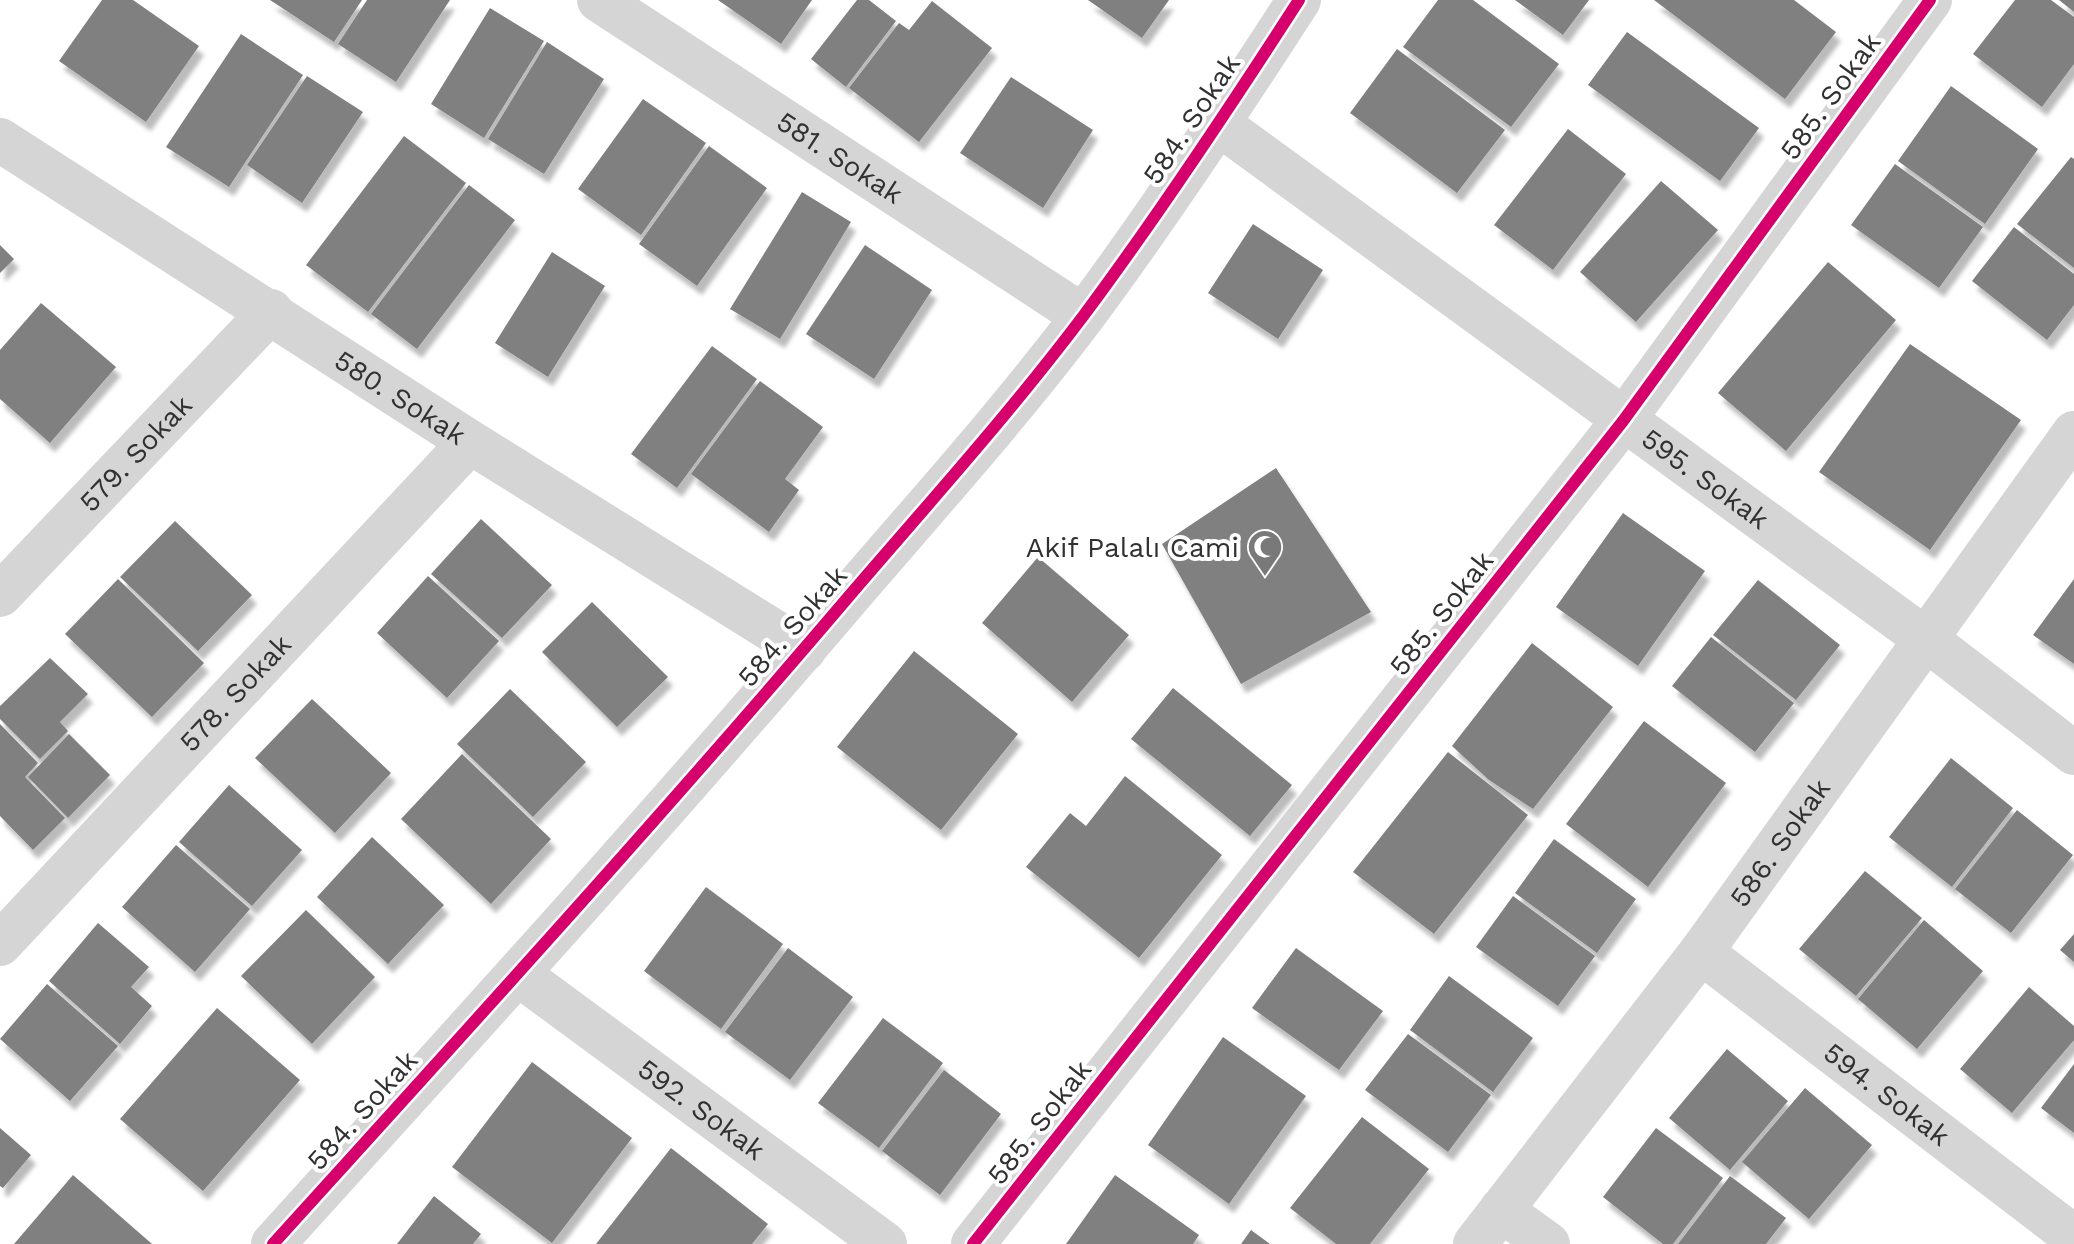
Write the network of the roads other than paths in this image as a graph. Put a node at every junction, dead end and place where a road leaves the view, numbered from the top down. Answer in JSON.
{"nodes":[{"id":1,"x":599,"y":0,"type":"edge"},
{"id":2,"x":1299,"y":0,"type":"edge"},
{"id":3,"x":1930,"y":0,"type":"edge"},
{"id":4,"x":1219,"y":124,"type":"junction"},
{"id":5,"x":0,"y":140,"type":"edge"},
{"id":6,"x":271,"y":311,"type":"junction"},
{"id":7,"x":1083,"y":316,"type":"junction"},
{"id":8,"x":1623,"y":421,"type":"junction"},
{"id":9,"x":2074,"y":433,"type":"edge"},
{"id":10,"x":470,"y":442,"type":"junction"},
{"id":11,"x":0,"y":595,"type":"edge"},
{"id":12,"x":1927,"y":640,"type":"junction"},
{"id":13,"x":804,"y":650,"type":"junction"},
{"id":14,"x":2074,"y":753,"type":"edge"},
{"id":15,"x":0,"y":944,"type":"edge"},
{"id":16,"x":1701,"y":952,"type":"junction"},
{"id":17,"x":518,"y":974,"type":"junction"},
{"id":18,"x":1488,"y":1227,"type":"edge"},
{"id":19,"x":2074,"y":1237,"type":"edge"},
{"id":20,"x":273,"y":1244,"type":"edge"},
{"id":21,"x":885,"y":1244,"type":"edge"},
{"id":22,"x":973,"y":1244,"type":"edge"},
{"id":23,"x":1548,"y":1244,"type":"edge"}],
"edges":[{"from":1,"to":7,"type":"street","name":"581. Sokak"},
{"from":2,"to":4,"type":"street","name":"584. Sokak"},
{"from":3,"to":8,"type":"street","name":"585. Sokak"},
{"from":4,"to":7,"type":"street","name":"584. Sokak"},
{"from":4,"to":8,"type":"street","name":"595. Sokak"},
{"from":5,"to":6,"type":"street","name":"580. Sokak"},
{"from":6,"to":10,"type":"street","name":"580. Sokak"},
{"from":6,"to":11,"type":"street","name":"579. Sokak"},
{"from":7,"to":13,"type":"street","name":"584. Sokak"},
{"from":8,"to":12,"type":"street","name":"595. Sokak"},
{"from":8,"to":22,"type":"street","name":"585. Sokak"},
{"from":9,"to":12,"type":"street","name":"586. Sokak"},
{"from":10,"to":13,"type":"street","name":"580. Sokak"},
{"from":10,"to":15,"type":"street","name":"578. Sokak"},
{"from":12,"to":14,"type":"street","name":"595. Sokak"},
{"from":12,"to":16,"type":"street","name":"586. Sokak"},
{"from":13,"to":17,"type":"street","name":"584. Sokak"},
{"from":16,"to":18,"type":"street","name":"586. Sokak"},
{"from":16,"to":19,"type":"street","name":"594. Sokak"},
{"from":17,"to":20,"type":"street","name":"584. Sokak"},
{"from":17,"to":21,"type":"street","name":"592. Sokak"},
{"from":18,"to":23,"type":"street"}]}
